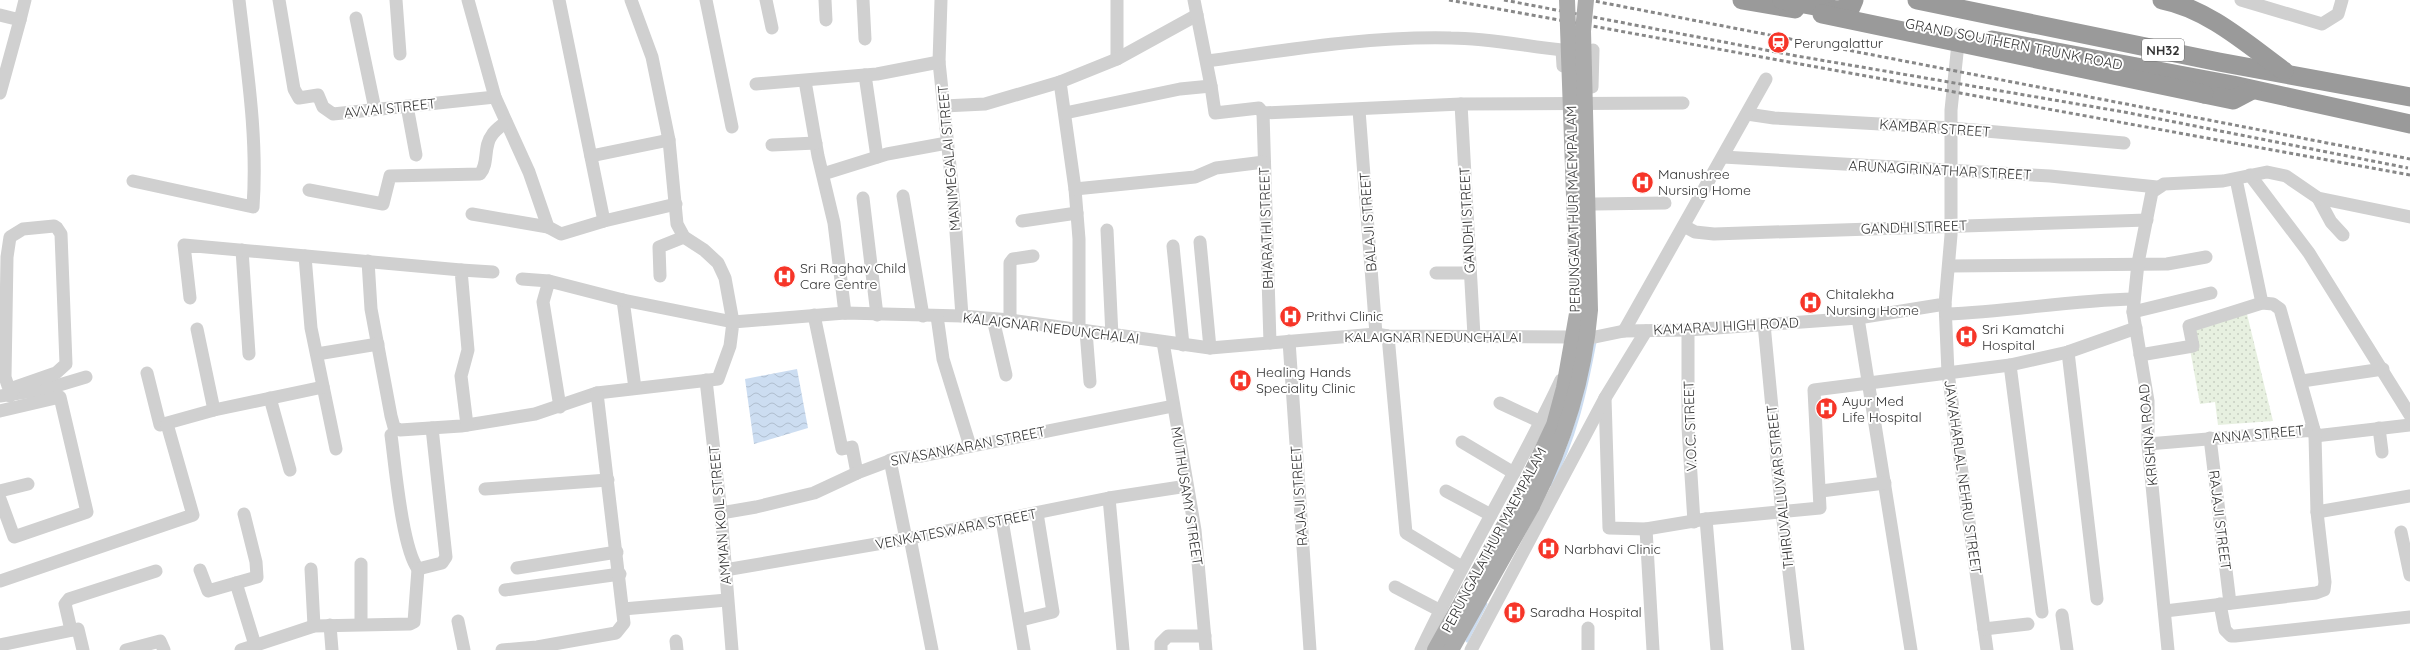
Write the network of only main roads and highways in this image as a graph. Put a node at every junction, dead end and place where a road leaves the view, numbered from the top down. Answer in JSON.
{"nodes":[{"id":1,"x":1567,"y":0,"type":"edge"},
{"id":2,"x":1586,"y":0,"type":"edge"},
{"id":3,"x":1742,"y":0,"type":"edge"},
{"id":4,"x":1782,"y":0,"type":"edge"},
{"id":5,"x":1854,"y":0,"type":"edge"},
{"id":6,"x":1917,"y":0,"type":"edge"},
{"id":7,"x":2170,"y":1,"type":"edge"},
{"id":8,"x":1822,"y":14,"type":"junction"},
{"id":9,"x":2288,"y":74,"type":"junction"},
{"id":10,"x":2252,"y":90,"type":"junction"},
{"id":11,"x":2410,"y":96,"type":"edge"},
{"id":12,"x":2410,"y":124,"type":"edge"},
{"id":13,"x":1525,"y":503,"type":"junction"},
{"id":14,"x":1435,"y":650,"type":"edge"},
{"id":15,"x":1451,"y":650,"type":"edge"}],
"edges":[{"from":1,"to":13,"type":"main road","name":"PERUNGALATHUR MAEMPALAM","bridge":true},
{"from":2,"to":13,"type":"main road","name":"PERUNGALATHUR MAEMPALAM","bridge":true},
{"from":3,"to":8,"type":"highway"},
{"from":4,"to":10,"type":"highway","name":"GRAND SOUTHERN TRUNK ROAD","number":"NH32"},
{"from":5,"to":8,"type":"highway","bridge":true},
{"from":6,"to":9,"type":"highway","name":"GRAND SOUTHERN TRUNK ROAD","number":"NH32"},
{"from":7,"to":9,"type":"highway"},
{"from":8,"to":10,"type":"highway","bridge":true},
{"from":9,"to":11,"type":"highway","name":"GRAND SOUTHERN TRUNK ROAD","number":"NH32"},
{"from":10,"to":12,"type":"highway","name":"GRAND SOUTHERN TRUNK ROAD","number":"NH32"},
{"from":13,"to":14,"type":"main road","name":"PERUNGALATHUR MAEMPALAM"},
{"from":13,"to":15,"type":"main road","name":"PERUNGALATHUR MAEMPALAM"}]}
